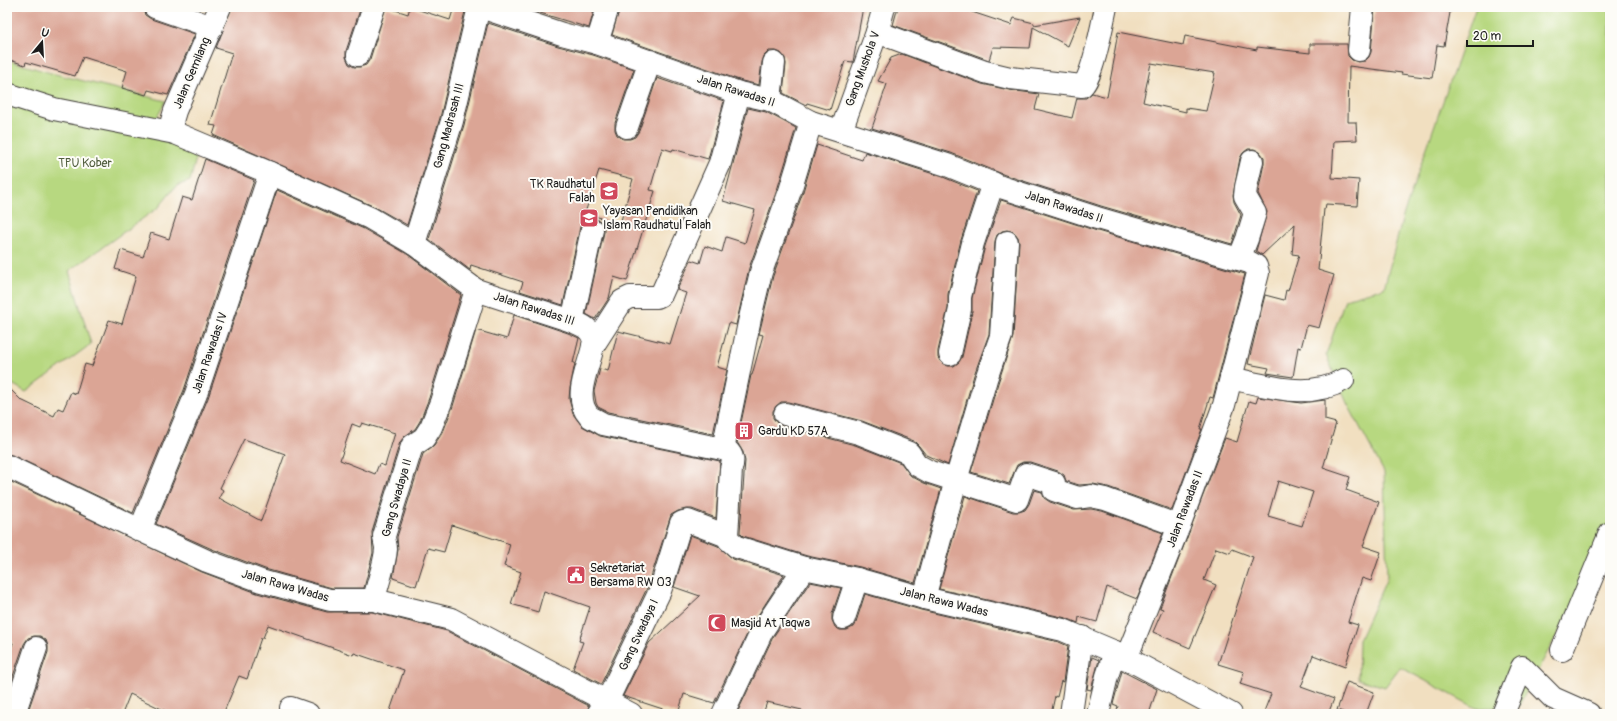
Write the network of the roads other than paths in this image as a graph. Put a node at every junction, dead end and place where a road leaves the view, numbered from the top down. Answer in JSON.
{"nodes":[{"id":1,"x":155,"y":7,"type":"edge"},
{"id":2,"x":374,"y":7,"type":"edge"},
{"id":3,"x":480,"y":7,"type":"edge"},
{"id":4,"x":608,"y":7,"type":"edge"},
{"id":5,"x":884,"y":7,"type":"edge"},
{"id":6,"x":1106,"y":7,"type":"edge"},
{"id":7,"x":1363,"y":7,"type":"edge"},
{"id":8,"x":216,"y":17,"type":"edge"},
{"id":9,"x":877,"y":32,"type":"junction"},
{"id":10,"x":597,"y":43,"type":"junction"},
{"id":11,"x":1359,"y":50,"type":"dead end"},
{"id":12,"x":358,"y":55,"type":"dead end"},
{"id":13,"x":650,"y":61,"type":"junction"},
{"id":14,"x":774,"y":63,"type":"dead end"},
{"id":15,"x":739,"y":93,"type":"junction"},
{"id":16,"x":7,"y":94,"type":"edge"},
{"id":17,"x":770,"y":100,"type":"junction"},
{"id":18,"x":811,"y":122,"type":"junction"},
{"id":19,"x":628,"y":127,"type":"dead end"},
{"id":20,"x":840,"y":131,"type":"junction"},
{"id":21,"x":175,"y":133,"type":"junction"},
{"id":22,"x":1252,"y":160,"type":"dead end"},
{"id":23,"x":270,"y":173,"type":"junction"},
{"id":24,"x":993,"y":183,"type":"junction"},
{"id":25,"x":592,"y":230,"type":"dead end"},
{"id":26,"x":1007,"y":242,"type":"dead end"},
{"id":27,"x":414,"y":244,"type":"junction"},
{"id":28,"x":1239,"y":259,"type":"junction"},
{"id":29,"x":476,"y":290,"type":"junction"},
{"id":30,"x":572,"y":321,"type":"junction"},
{"id":31,"x":593,"y":346,"type":"junction"},
{"id":32,"x":950,"y":354,"type":"dead end"},
{"id":33,"x":1231,"y":378,"type":"junction"},
{"id":34,"x":1343,"y":380,"type":"dead end"},
{"id":35,"x":785,"y":414,"type":"dead end"},
{"id":36,"x":723,"y":448,"type":"junction"},
{"id":37,"x":7,"y":466,"type":"edge"},
{"id":38,"x":956,"y":480,"type":"junction"},
{"id":39,"x":1179,"y":526,"type":"junction"},
{"id":40,"x":140,"y":530,"type":"junction"},
{"id":41,"x":1610,"y":533,"type":"edge"},
{"id":42,"x":726,"y":536,"type":"junction"},
{"id":43,"x":804,"y":568,"type":"junction"},
{"id":44,"x":857,"y":579,"type":"junction"},
{"id":45,"x":924,"y":598,"type":"junction"},
{"id":46,"x":374,"y":600,"type":"junction"},
{"id":47,"x":844,"y":618,"type":"dead end"},
{"id":48,"x":1082,"y":637,"type":"junction"},
{"id":49,"x":36,"y":648,"type":"dead end"},
{"id":50,"x":1562,"y":650,"type":"dead end"},
{"id":51,"x":1120,"y":656,"type":"junction"},
{"id":52,"x":603,"y":707,"type":"edge"},
{"id":53,"x":14,"y":714,"type":"edge"},
{"id":54,"x":631,"y":714,"type":"edge"},
{"id":55,"x":723,"y":714,"type":"edge"},
{"id":56,"x":1071,"y":714,"type":"edge"},
{"id":57,"x":1098,"y":714,"type":"edge"},
{"id":58,"x":1231,"y":714,"type":"edge"},
{"id":59,"x":1503,"y":714,"type":"edge"},
{"id":60,"x":1589,"y":714,"type":"edge"}],
"edges":[{"from":1,"to":8,"type":"street"},
{"from":2,"to":12,"type":"street"},
{"from":3,"to":10,"type":"street","name":"Jalan Rawadas II"},
{"from":3,"to":27,"type":"street","name":"Gang Madrasah III"},
{"from":4,"to":10,"type":"street"},
{"from":5,"to":9,"type":"street","name":"Gang Mushola V"},
{"from":6,"to":9,"type":"street"},
{"from":7,"to":11,"type":"street"},
{"from":8,"to":21,"type":"street","name":"Jalan Gemilang"},
{"from":9,"to":20,"type":"street","name":"Gang Mushola V"},
{"from":10,"to":13,"type":"street","name":"Jalan Rawadas II"},
{"from":13,"to":15,"type":"street","name":"Jalan Rawadas II"},
{"from":13,"to":19,"type":"street"},
{"from":14,"to":17,"type":"street"},
{"from":15,"to":17,"type":"street","name":"Jalan Rawadas II"},
{"from":15,"to":31,"type":"street"},
{"from":16,"to":21,"type":"street"},
{"from":17,"to":18,"type":"street","name":"Jalan Rawadas II"},
{"from":18,"to":20,"type":"street","name":"Jalan Rawadas II"},
{"from":18,"to":36,"type":"street"},
{"from":20,"to":24,"type":"street","name":"Jalan Rawadas II"},
{"from":21,"to":23,"type":"street"},
{"from":22,"to":28,"type":"street"},
{"from":23,"to":27,"type":"street","name":"Jalan Rawadas III"},
{"from":23,"to":40,"type":"street","name":"Jalan Rawadas IV"},
{"from":24,"to":28,"type":"street","name":"Jalan Rawadas II"},
{"from":24,"to":32,"type":"street"},
{"from":25,"to":30,"type":"street"},
{"from":26,"to":38,"type":"street"},
{"from":27,"to":29,"type":"street","name":"Jalan Rawadas III"},
{"from":28,"to":33,"type":"street","name":"Jalan Rawadas II"},
{"from":29,"to":30,"type":"street","name":"Jalan Rawadas III"},
{"from":29,"to":46,"type":"street","name":"Gang Swadaya II"},
{"from":30,"to":31,"type":"street","name":"Jalan Rawadas III"},
{"from":31,"to":36,"type":"street"},
{"from":33,"to":34,"type":"street"},
{"from":33,"to":39,"type":"street","name":"Jalan Rawadas II"},
{"from":35,"to":38,"type":"street"},
{"from":36,"to":42,"type":"street"},
{"from":37,"to":40,"type":"street","name":"Jalan Rawa Wadas"},
{"from":38,"to":39,"type":"street"},
{"from":38,"to":45,"type":"street"},
{"from":39,"to":51,"type":"street","name":"Jalan Rawadas II"},
{"from":40,"to":46,"type":"street","name":"Jalan Rawa Wadas"},
{"from":41,"to":50,"type":"street"},
{"from":42,"to":43,"type":"street"},
{"from":42,"to":52,"type":"street","name":"Gang Swadaya I"},
{"from":43,"to":44,"type":"street","name":"Jalan Rawa Wadas"},
{"from":43,"to":55,"type":"street"},
{"from":44,"to":45,"type":"street","name":"Jalan Rawa Wadas"},
{"from":44,"to":47,"type":"street"},
{"from":45,"to":48,"type":"street","name":"Jalan Rawa Wadas"},
{"from":46,"to":52,"type":"street","name":"Jalan Rawa Wadas"},
{"from":48,"to":51,"type":"street","name":"Jalan Rawa Wadas"},
{"from":48,"to":56,"type":"street"},
{"from":49,"to":53,"type":"street"},
{"from":51,"to":57,"type":"street","name":"Jalan Rawadas II"},
{"from":51,"to":58,"type":"street","name":"Jalan Rawa Wadas"},
{"from":52,"to":54,"type":"street","name":"Jalan Rawa Wadas"},
{"from":59,"to":60,"type":"street"}]}
